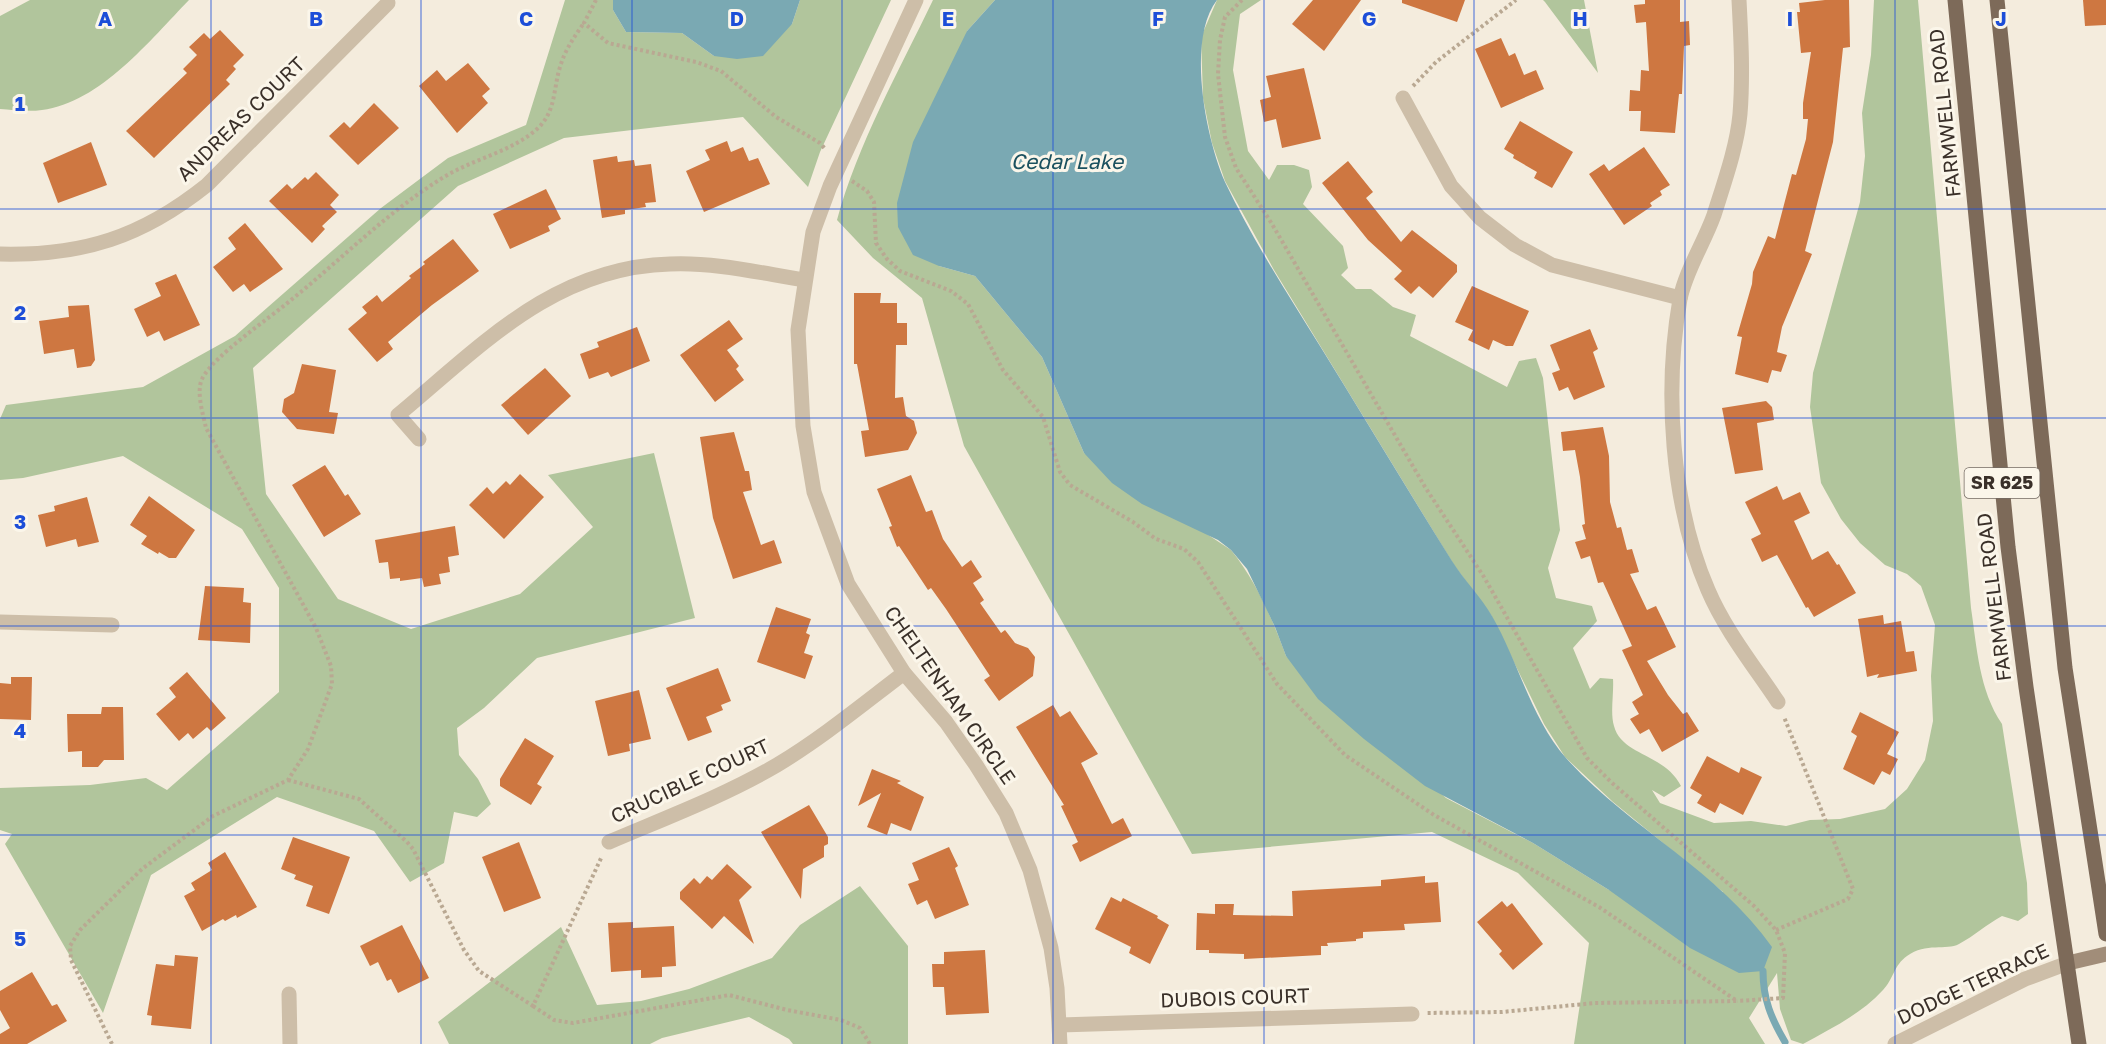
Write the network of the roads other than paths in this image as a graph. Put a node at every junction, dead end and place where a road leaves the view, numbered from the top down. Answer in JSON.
{"nodes":[{"id":1,"x":916,"y":0,"type":"edge"},
{"id":2,"x":1739,"y":0,"type":"edge"},
{"id":3,"x":1955,"y":0,"type":"edge"},
{"id":4,"x":1997,"y":0,"type":"edge"},
{"id":5,"x":388,"y":3,"type":"dead end"},
{"id":6,"x":1403,"y":98,"type":"road end"},
{"id":7,"x":0,"y":254,"type":"edge"},
{"id":8,"x":805,"y":280,"type":"junction"},
{"id":9,"x":1680,"y":298,"type":"junction"},
{"id":10,"x":418,"y":439,"type":"dead end"},
{"id":11,"x":0,"y":622,"type":"edge"},
{"id":12,"x":112,"y":625,"type":"dead end"},
{"id":13,"x":904,"y":673,"type":"junction"},
{"id":14,"x":1778,"y":702,"type":"road end"},
{"id":15,"x":609,"y":842,"type":"road end"},
{"id":16,"x":2106,"y":934,"type":"edge"},
{"id":17,"x":2106,"y":954,"type":"edge"},
{"id":18,"x":2068,"y":963,"type":"junction"},
{"id":19,"x":289,"y":994,"type":"dead end"},
{"id":20,"x":1412,"y":1014,"type":"road end"},
{"id":21,"x":1060,"y":1025,"type":"junction"},
{"id":22,"x":290,"y":1044,"type":"edge"},
{"id":23,"x":1060,"y":1044,"type":"edge"},
{"id":24,"x":1895,"y":1044,"type":"edge"},
{"id":25,"x":2079,"y":1044,"type":"edge"}],
"edges":[{"from":1,"to":8,"type":"street","name":"CHELTENHAM CIRCLE"},
{"from":2,"to":9,"type":"street"},
{"from":3,"to":18,"type":"main road","name":"FARMWELL ROAD","number":"SR 625"},
{"from":4,"to":16,"type":"main road","number":"SR 625"},
{"from":5,"to":7,"type":"street","name":"ANDREAS COURT"},
{"from":6,"to":9,"type":"street"},
{"from":8,"to":10,"type":"street"},
{"from":8,"to":13,"type":"street","name":"CHELTENHAM CIRCLE"},
{"from":9,"to":14,"type":"street"},
{"from":11,"to":12,"type":"street"},
{"from":13,"to":15,"type":"street","name":"CRUCIBLE COURT"},
{"from":13,"to":21,"type":"street","name":"CHELTENHAM CIRCLE"},
{"from":17,"to":18,"type":"street"},
{"from":18,"to":24,"type":"street","name":"DODGE TERRACE"},
{"from":18,"to":25,"type":"main road","name":"FARMWELL ROAD","number":"SR 625"},
{"from":19,"to":22,"type":"street"},
{"from":20,"to":21,"type":"street","name":"DUBOIS COURT"},
{"from":21,"to":23,"type":"street","name":"CHELTENHAM CIRCLE"}]}
